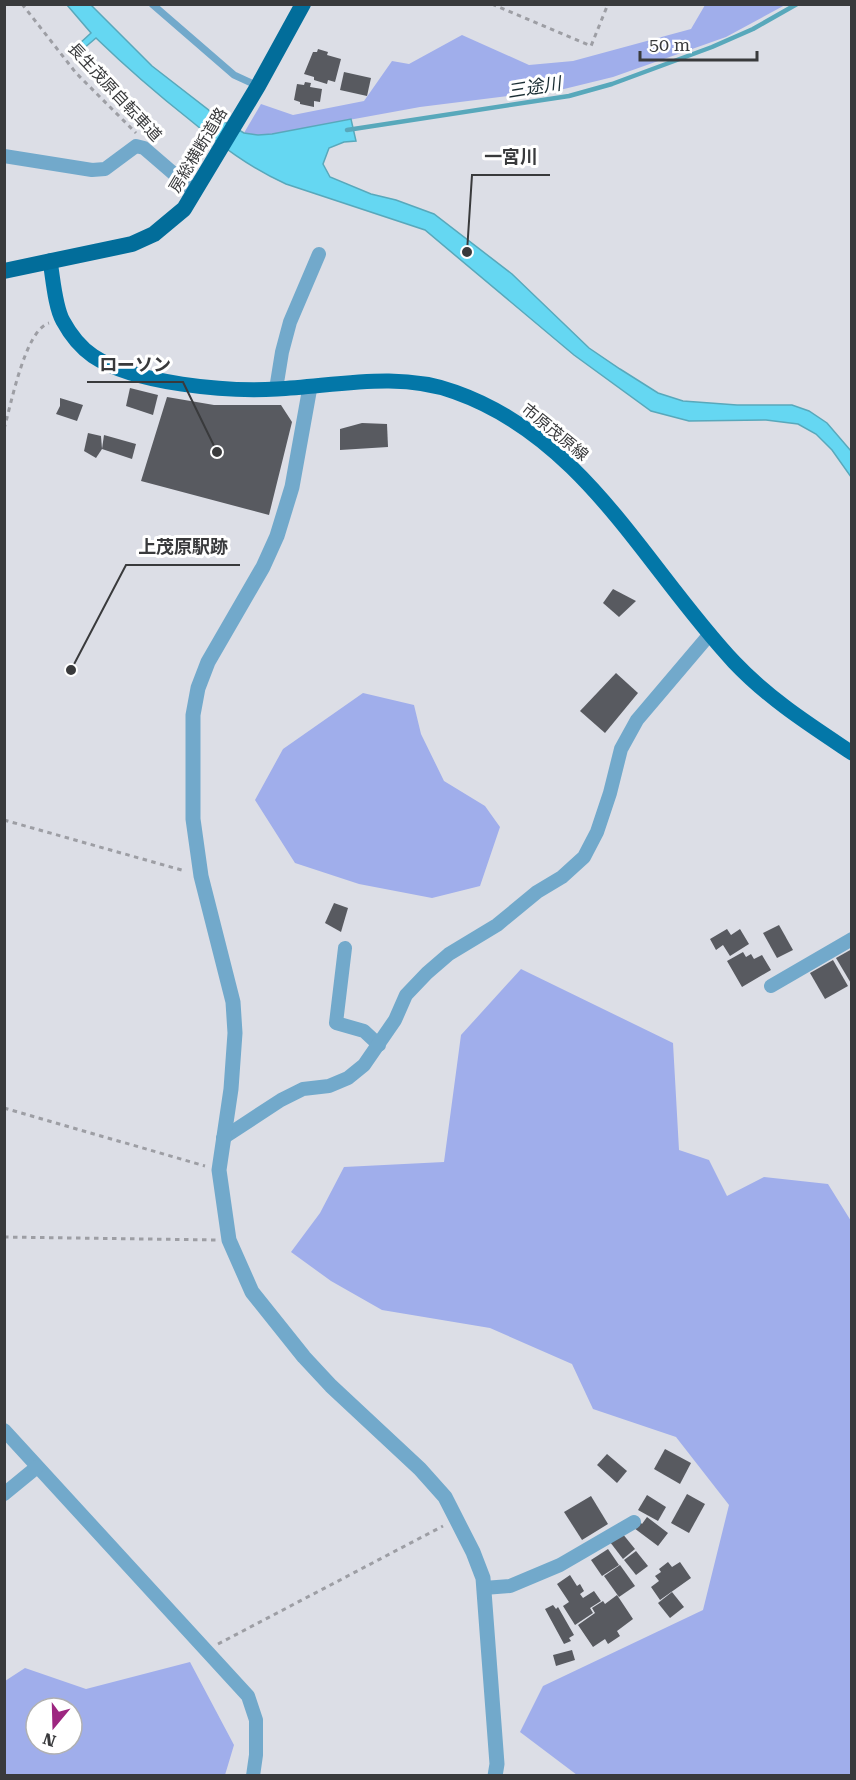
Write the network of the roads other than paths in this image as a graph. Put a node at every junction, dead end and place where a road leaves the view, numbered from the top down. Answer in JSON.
{"nodes":[{"id":1,"x":152,"y":4,"type":"edge"},
{"id":2,"x":303,"y":4,"type":"edge"},
{"id":3,"x":258,"y":86,"type":"junction"},
{"id":4,"x":4,"y":156,"type":"edge"},
{"id":5,"x":195,"y":192,"type":"junction"},
{"id":6,"x":319,"y":254,"type":"dead end"},
{"id":7,"x":50,"y":261,"type":"junction"},
{"id":8,"x":4,"y":271,"type":"edge"},
{"id":9,"x":310,"y":387,"type":"junction"},
{"id":10,"x":276,"y":389,"type":"junction"},
{"id":11,"x":710,"y":634,"type":"junction"},
{"id":12,"x":852,"y":753,"type":"edge"},
{"id":13,"x":852,"y":939,"type":"edge"},
{"id":14,"x":345,"y":948,"type":"dead end"},
{"id":15,"x":771,"y":987,"type":"dead end"},
{"id":16,"x":379,"y":1045,"type":"junction"},
{"id":17,"x":222,"y":1138,"type":"junction"},
{"id":18,"x":4,"y":1430,"type":"edge"},
{"id":19,"x":36,"y":1467,"type":"junction"},
{"id":20,"x":4,"y":1494,"type":"edge"},
{"id":21,"x":634,"y":1522,"type":"dead end"},
{"id":22,"x":484,"y":1588,"type":"junction"},
{"id":23,"x":253,"y":1776,"type":"edge"},
{"id":24,"x":495,"y":1776,"type":"edge"}],
"edges":[{"from":1,"to":3,"type":"lane"},
{"from":2,"to":3,"type":"highway","name":"房総横断道路"},
{"from":3,"to":5,"type":"highway","name":"房総横断道路"},
{"from":4,"to":5,"type":"street"},
{"from":5,"to":7,"type":"highway","name":"房総横断道路"},
{"from":6,"to":10,"type":"street"},
{"from":7,"to":8,"type":"highway","name":"房総横断道路"},
{"from":7,"to":10,"type":"main road","name":"市原茂原線"},
{"from":9,"to":10,"type":"main road","name":"市原茂原線"},
{"from":9,"to":11,"type":"main road","name":"市原茂原線"},
{"from":9,"to":17,"type":"street"},
{"from":11,"to":12,"type":"main road","name":"市原茂原線"},
{"from":11,"to":16,"type":"street"},
{"from":13,"to":15,"type":"street"},
{"from":14,"to":16,"type":"street"},
{"from":16,"to":17,"type":"street"},
{"from":17,"to":22,"type":"street"},
{"from":18,"to":19,"type":"street"},
{"from":19,"to":20,"type":"street"},
{"from":19,"to":23,"type":"street"},
{"from":21,"to":22,"type":"street"},
{"from":22,"to":24,"type":"street"}]}
